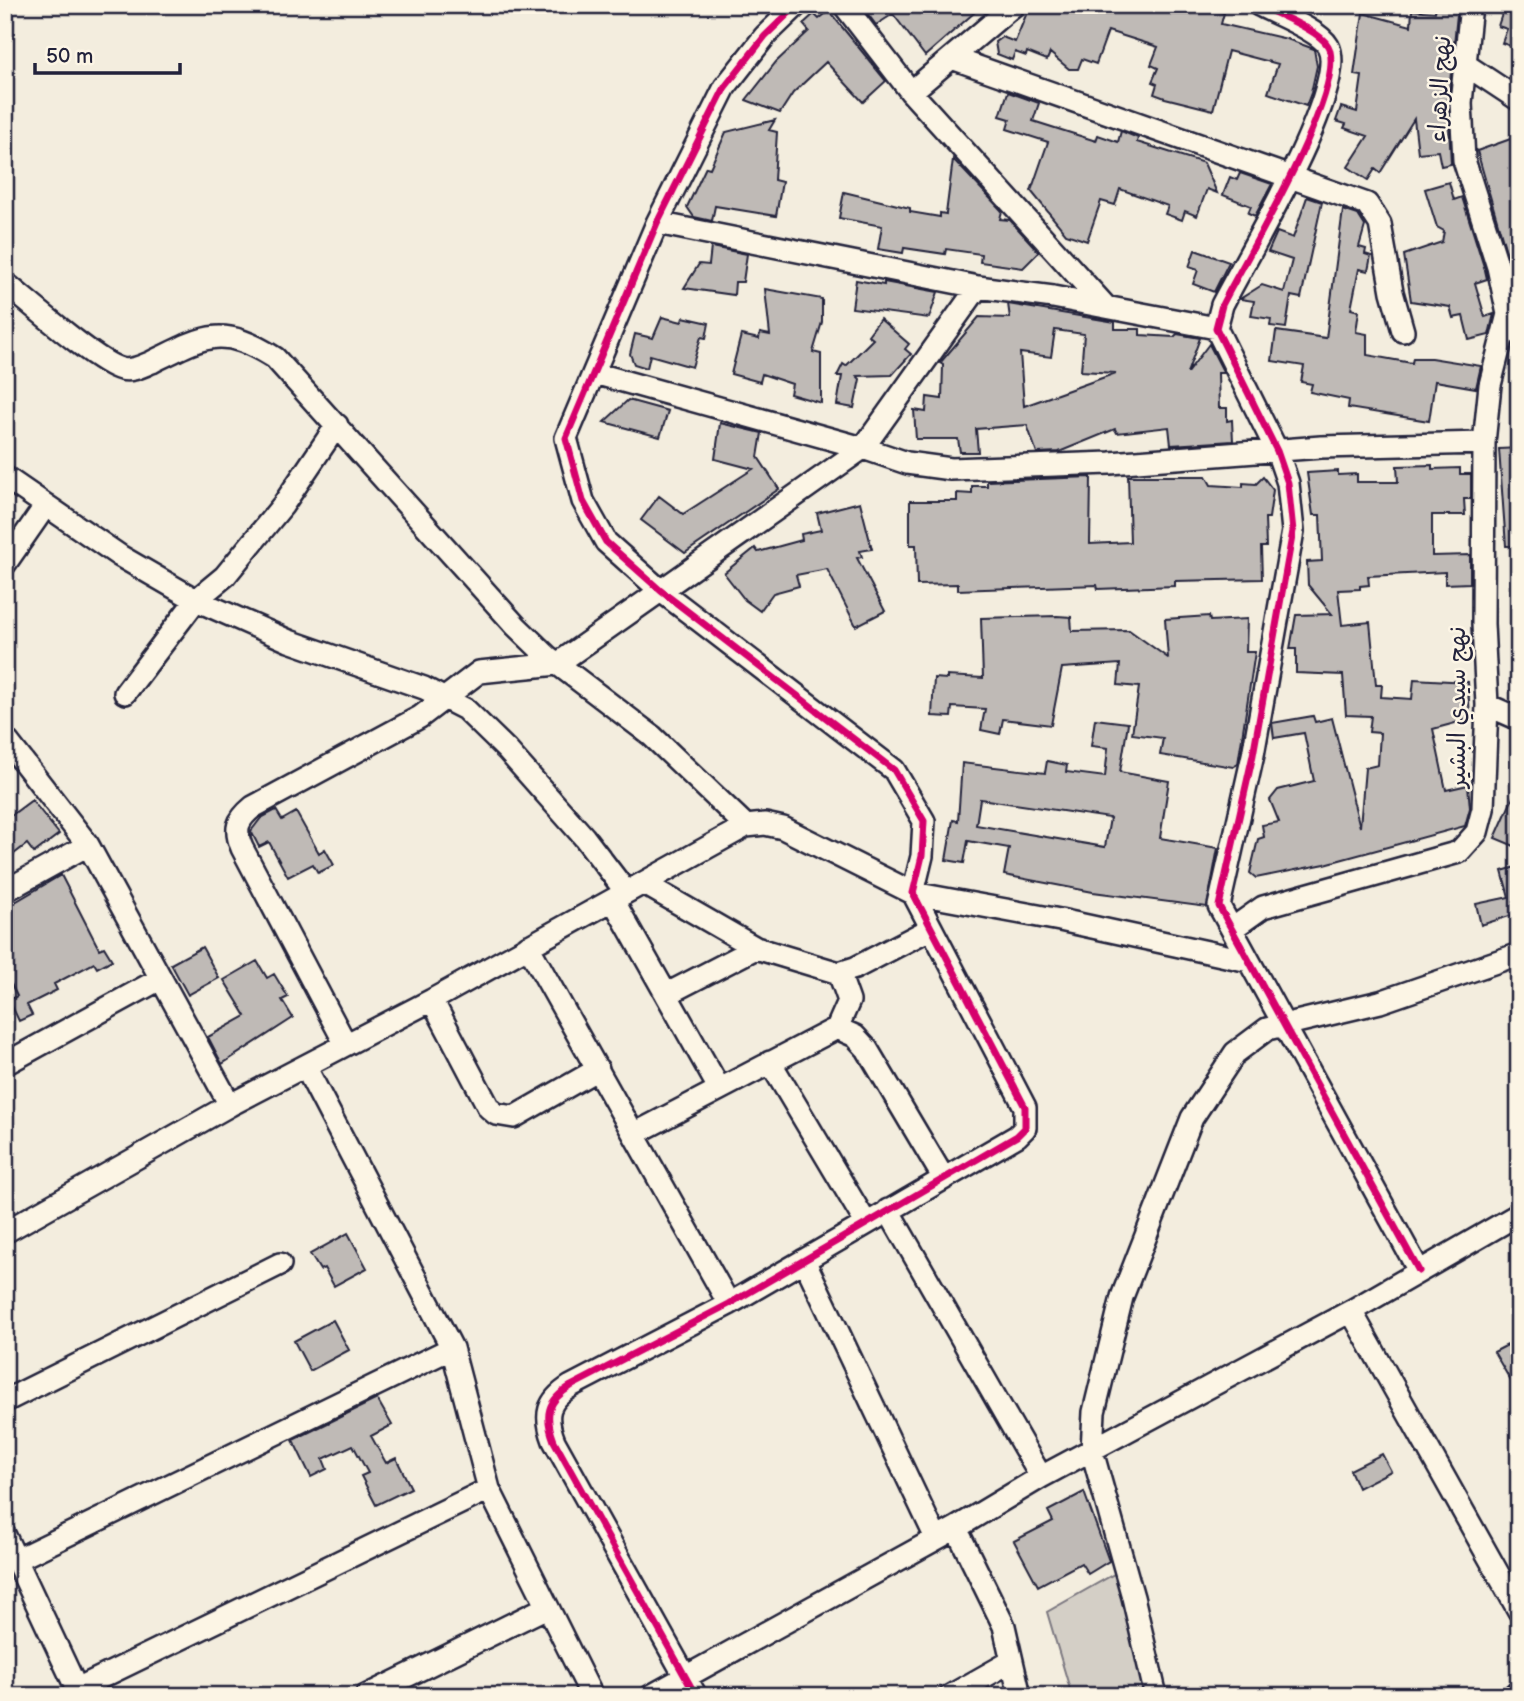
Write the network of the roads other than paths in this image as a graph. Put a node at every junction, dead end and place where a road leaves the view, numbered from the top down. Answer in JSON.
{"nodes":[{"id":1,"x":797,"y":5,"type":"edge"},
{"id":2,"x":844,"y":5,"type":"edge"},
{"id":3,"x":1014,"y":5,"type":"edge"},
{"id":4,"x":1259,"y":5,"type":"edge"},
{"id":5,"x":1471,"y":5,"type":"edge"},
{"id":6,"x":952,"y":58,"type":"junction"},
{"id":7,"x":1466,"y":65,"type":"junction"},
{"id":8,"x":911,"y":92,"type":"junction"},
{"id":9,"x":1519,"y":100,"type":"edge"},
{"id":10,"x":1291,"y":175,"type":"junction"},
{"id":11,"x":657,"y":223,"type":"junction"},
{"id":12,"x":5,"y":283,"type":"edge"},
{"id":13,"x":978,"y":287,"type":"junction"},
{"id":14,"x":1106,"y":307,"type":"junction"},
{"id":15,"x":1508,"y":314,"type":"junction"},
{"id":16,"x":1216,"y":328,"type":"junction"},
{"id":17,"x":1403,"y":331,"type":"dead end"},
{"id":18,"x":1519,"y":334,"type":"edge"},
{"id":19,"x":594,"y":373,"type":"junction"},
{"id":20,"x":337,"y":425,"type":"junction"},
{"id":21,"x":1484,"y":443,"type":"junction"},
{"id":22,"x":863,"y":448,"type":"junction"},
{"id":23,"x":1277,"y":451,"type":"junction"},
{"id":24,"x":5,"y":477,"type":"edge"},
{"id":25,"x":46,"y":505,"type":"junction"},
{"id":26,"x":5,"y":564,"type":"edge"},
{"id":27,"x":661,"y":591,"type":"junction"},
{"id":28,"x":196,"y":600,"type":"junction"},
{"id":29,"x":557,"y":664,"type":"junction"},
{"id":30,"x":125,"y":693,"type":"dead end"},
{"id":31,"x":445,"y":699,"type":"junction"},
{"id":32,"x":1487,"y":705,"type":"junction"},
{"id":33,"x":1519,"y":719,"type":"edge"},
{"id":34,"x":8,"y":742,"type":"dead end"},
{"id":35,"x":746,"y":826,"type":"junction"},
{"id":36,"x":88,"y":845,"type":"junction"},
{"id":37,"x":5,"y":891,"type":"edge"},
{"id":38,"x":627,"y":892,"type":"junction"},
{"id":39,"x":913,"y":893,"type":"junction"},
{"id":40,"x":930,"y":929,"type":"junction"},
{"id":41,"x":1232,"y":929,"type":"junction"},
{"id":42,"x":528,"y":946,"type":"junction"},
{"id":43,"x":756,"y":948,"type":"junction"},
{"id":44,"x":1519,"y":954,"type":"edge"},
{"id":45,"x":1249,"y":961,"type":"junction"},
{"id":46,"x":839,"y":972,"type":"junction"},
{"id":47,"x":160,"y":979,"type":"junction"},
{"id":48,"x":667,"y":994,"type":"junction"},
{"id":49,"x":432,"y":1000,"type":"junction"},
{"id":50,"x":1284,"y":1026,"type":"junction"},
{"id":51,"x":837,"y":1028,"type":"junction"},
{"id":52,"x":345,"y":1043,"type":"junction"},
{"id":53,"x":770,"y":1062,"type":"junction"},
{"id":54,"x":5,"y":1064,"type":"edge"},
{"id":55,"x":306,"y":1068,"type":"junction"},
{"id":56,"x":598,"y":1069,"type":"junction"},
{"id":57,"x":719,"y":1088,"type":"junction"},
{"id":58,"x":230,"y":1105,"type":"junction"},
{"id":59,"x":634,"y":1134,"type":"junction"},
{"id":60,"x":943,"y":1177,"type":"junction"},
{"id":61,"x":888,"y":1210,"type":"junction"},
{"id":62,"x":1519,"y":1214,"type":"edge"},
{"id":63,"x":866,"y":1223,"type":"junction"},
{"id":64,"x":5,"y":1232,"type":"edge"},
{"id":65,"x":804,"y":1260,"type":"junction"},
{"id":66,"x":280,"y":1264,"type":"dead end"},
{"id":67,"x":1419,"y":1271,"type":"junction"},
{"id":68,"x":729,"y":1304,"type":"junction"},
{"id":69,"x":1351,"y":1311,"type":"junction"},
{"id":70,"x":452,"y":1348,"type":"junction"},
{"id":71,"x":5,"y":1401,"type":"edge"},
{"id":72,"x":1092,"y":1451,"type":"junction"},
{"id":73,"x":1041,"y":1477,"type":"junction"},
{"id":74,"x":489,"y":1489,"type":"junction"},
{"id":75,"x":956,"y":1528,"type":"junction"},
{"id":76,"x":5,"y":1536,"type":"edge"},
{"id":77,"x":936,"y":1538,"type":"junction"},
{"id":78,"x":16,"y":1560,"type":"junction"},
{"id":79,"x":547,"y":1607,"type":"junction"},
{"id":80,"x":1519,"y":1611,"type":"edge"},
{"id":81,"x":1012,"y":1661,"type":"junction"},
{"id":82,"x":686,"y":1675,"type":"junction"},
{"id":83,"x":78,"y":1692,"type":"edge"},
{"id":84,"x":366,"y":1696,"type":"edge"},
{"id":85,"x":592,"y":1696,"type":"edge"},
{"id":86,"x":651,"y":1696,"type":"edge"},
{"id":87,"x":696,"y":1696,"type":"edge"},
{"id":88,"x":950,"y":1696,"type":"edge"},
{"id":89,"x":1020,"y":1696,"type":"edge"},
{"id":90,"x":1156,"y":1696,"type":"edge"}],
"edges":[{"from":1,"to":11,"type":"street"},
{"from":2,"to":8,"type":"street"},
{"from":3,"to":6,"type":"street"},
{"from":4,"to":10,"type":"street"},
{"from":5,"to":7,"type":"street","name":"نهج الزهراء"},
{"from":6,"to":8,"type":"street"},
{"from":6,"to":10,"type":"street"},
{"from":7,"to":9,"type":"street"},
{"from":7,"to":15,"type":"street","name":"نهج الزهراء"},
{"from":8,"to":14,"type":"street"},
{"from":10,"to":16,"type":"street"},
{"from":10,"to":17,"type":"street"},
{"from":11,"to":13,"type":"street"},
{"from":11,"to":19,"type":"street"},
{"from":12,"to":20,"type":"street"},
{"from":13,"to":14,"type":"street"},
{"from":13,"to":22,"type":"street"},
{"from":14,"to":16,"type":"street"},
{"from":15,"to":18,"type":"street","name":"نهج الزهراء"},
{"from":15,"to":21,"type":"street","name":"نهج سيدي البشير"},
{"from":16,"to":23,"type":"street"},
{"from":19,"to":22,"type":"street"},
{"from":19,"to":27,"type":"street"},
{"from":20,"to":28,"type":"street"},
{"from":20,"to":29,"type":"street"},
{"from":21,"to":23,"type":"street"},
{"from":21,"to":32,"type":"street","name":"نهج سيدي البشير"},
{"from":22,"to":23,"type":"street"},
{"from":22,"to":27,"type":"street"},
{"from":23,"to":41,"type":"street"},
{"from":24,"to":25,"type":"street"},
{"from":25,"to":26,"type":"street"},
{"from":25,"to":28,"type":"street"},
{"from":27,"to":29,"type":"street"},
{"from":27,"to":39,"type":"street"},
{"from":28,"to":30,"type":"street"},
{"from":28,"to":31,"type":"street"},
{"from":29,"to":31,"type":"street"},
{"from":29,"to":35,"type":"street"},
{"from":31,"to":38,"type":"street"},
{"from":31,"to":52,"type":"street"},
{"from":32,"to":33,"type":"street"},
{"from":32,"to":41,"type":"street","name":"نهج سيدي البشير"},
{"from":34,"to":36,"type":"street"},
{"from":35,"to":38,"type":"street"},
{"from":35,"to":39,"type":"street"},
{"from":36,"to":37,"type":"street"},
{"from":36,"to":47,"type":"street"},
{"from":38,"to":42,"type":"street"},
{"from":38,"to":43,"type":"street"},
{"from":38,"to":48,"type":"street"},
{"from":39,"to":40,"type":"street"},
{"from":39,"to":45,"type":"street"},
{"from":40,"to":46,"type":"street"},
{"from":40,"to":60,"type":"street"},
{"from":41,"to":45,"type":"street"},
{"from":42,"to":49,"type":"street"},
{"from":42,"to":56,"type":"street"},
{"from":43,"to":46,"type":"street"},
{"from":43,"to":48,"type":"street"},
{"from":44,"to":50,"type":"street"},
{"from":45,"to":50,"type":"street"},
{"from":46,"to":51,"type":"street"},
{"from":47,"to":54,"type":"street"},
{"from":47,"to":58,"type":"street"},
{"from":48,"to":57,"type":"street"},
{"from":49,"to":52,"type":"street"},
{"from":49,"to":56,"type":"street"},
{"from":50,"to":67,"type":"street"},
{"from":50,"to":72,"type":"street"},
{"from":51,"to":53,"type":"street"},
{"from":51,"to":60,"type":"street"},
{"from":52,"to":55,"type":"street"},
{"from":53,"to":57,"type":"street"},
{"from":53,"to":63,"type":"street"},
{"from":55,"to":58,"type":"street"},
{"from":55,"to":70,"type":"street"},
{"from":56,"to":59,"type":"street"},
{"from":57,"to":59,"type":"street"},
{"from":58,"to":64,"type":"street"},
{"from":59,"to":68,"type":"street"},
{"from":60,"to":61,"type":"street"},
{"from":61,"to":63,"type":"street"},
{"from":61,"to":73,"type":"street"},
{"from":62,"to":67,"type":"street"},
{"from":63,"to":65,"type":"street"},
{"from":65,"to":68,"type":"street"},
{"from":65,"to":77,"type":"street"},
{"from":66,"to":71,"type":"street"},
{"from":67,"to":69,"type":"street"},
{"from":68,"to":82,"type":"street"},
{"from":69,"to":72,"type":"street"},
{"from":69,"to":80,"type":"street"},
{"from":70,"to":74,"type":"street"},
{"from":70,"to":78,"type":"street"},
{"from":72,"to":73,"type":"street"},
{"from":72,"to":90,"type":"street"},
{"from":73,"to":75,"type":"street"},
{"from":74,"to":79,"type":"street"},
{"from":74,"to":83,"type":"street"},
{"from":75,"to":77,"type":"street"},
{"from":75,"to":81,"type":"street"},
{"from":76,"to":78,"type":"street"},
{"from":77,"to":82,"type":"street"},
{"from":78,"to":83,"type":"street"},
{"from":79,"to":84,"type":"street"},
{"from":79,"to":85,"type":"street"},
{"from":81,"to":88,"type":"street"},
{"from":81,"to":89,"type":"street"},
{"from":82,"to":86,"type":"street"},
{"from":82,"to":87,"type":"street"}]}
